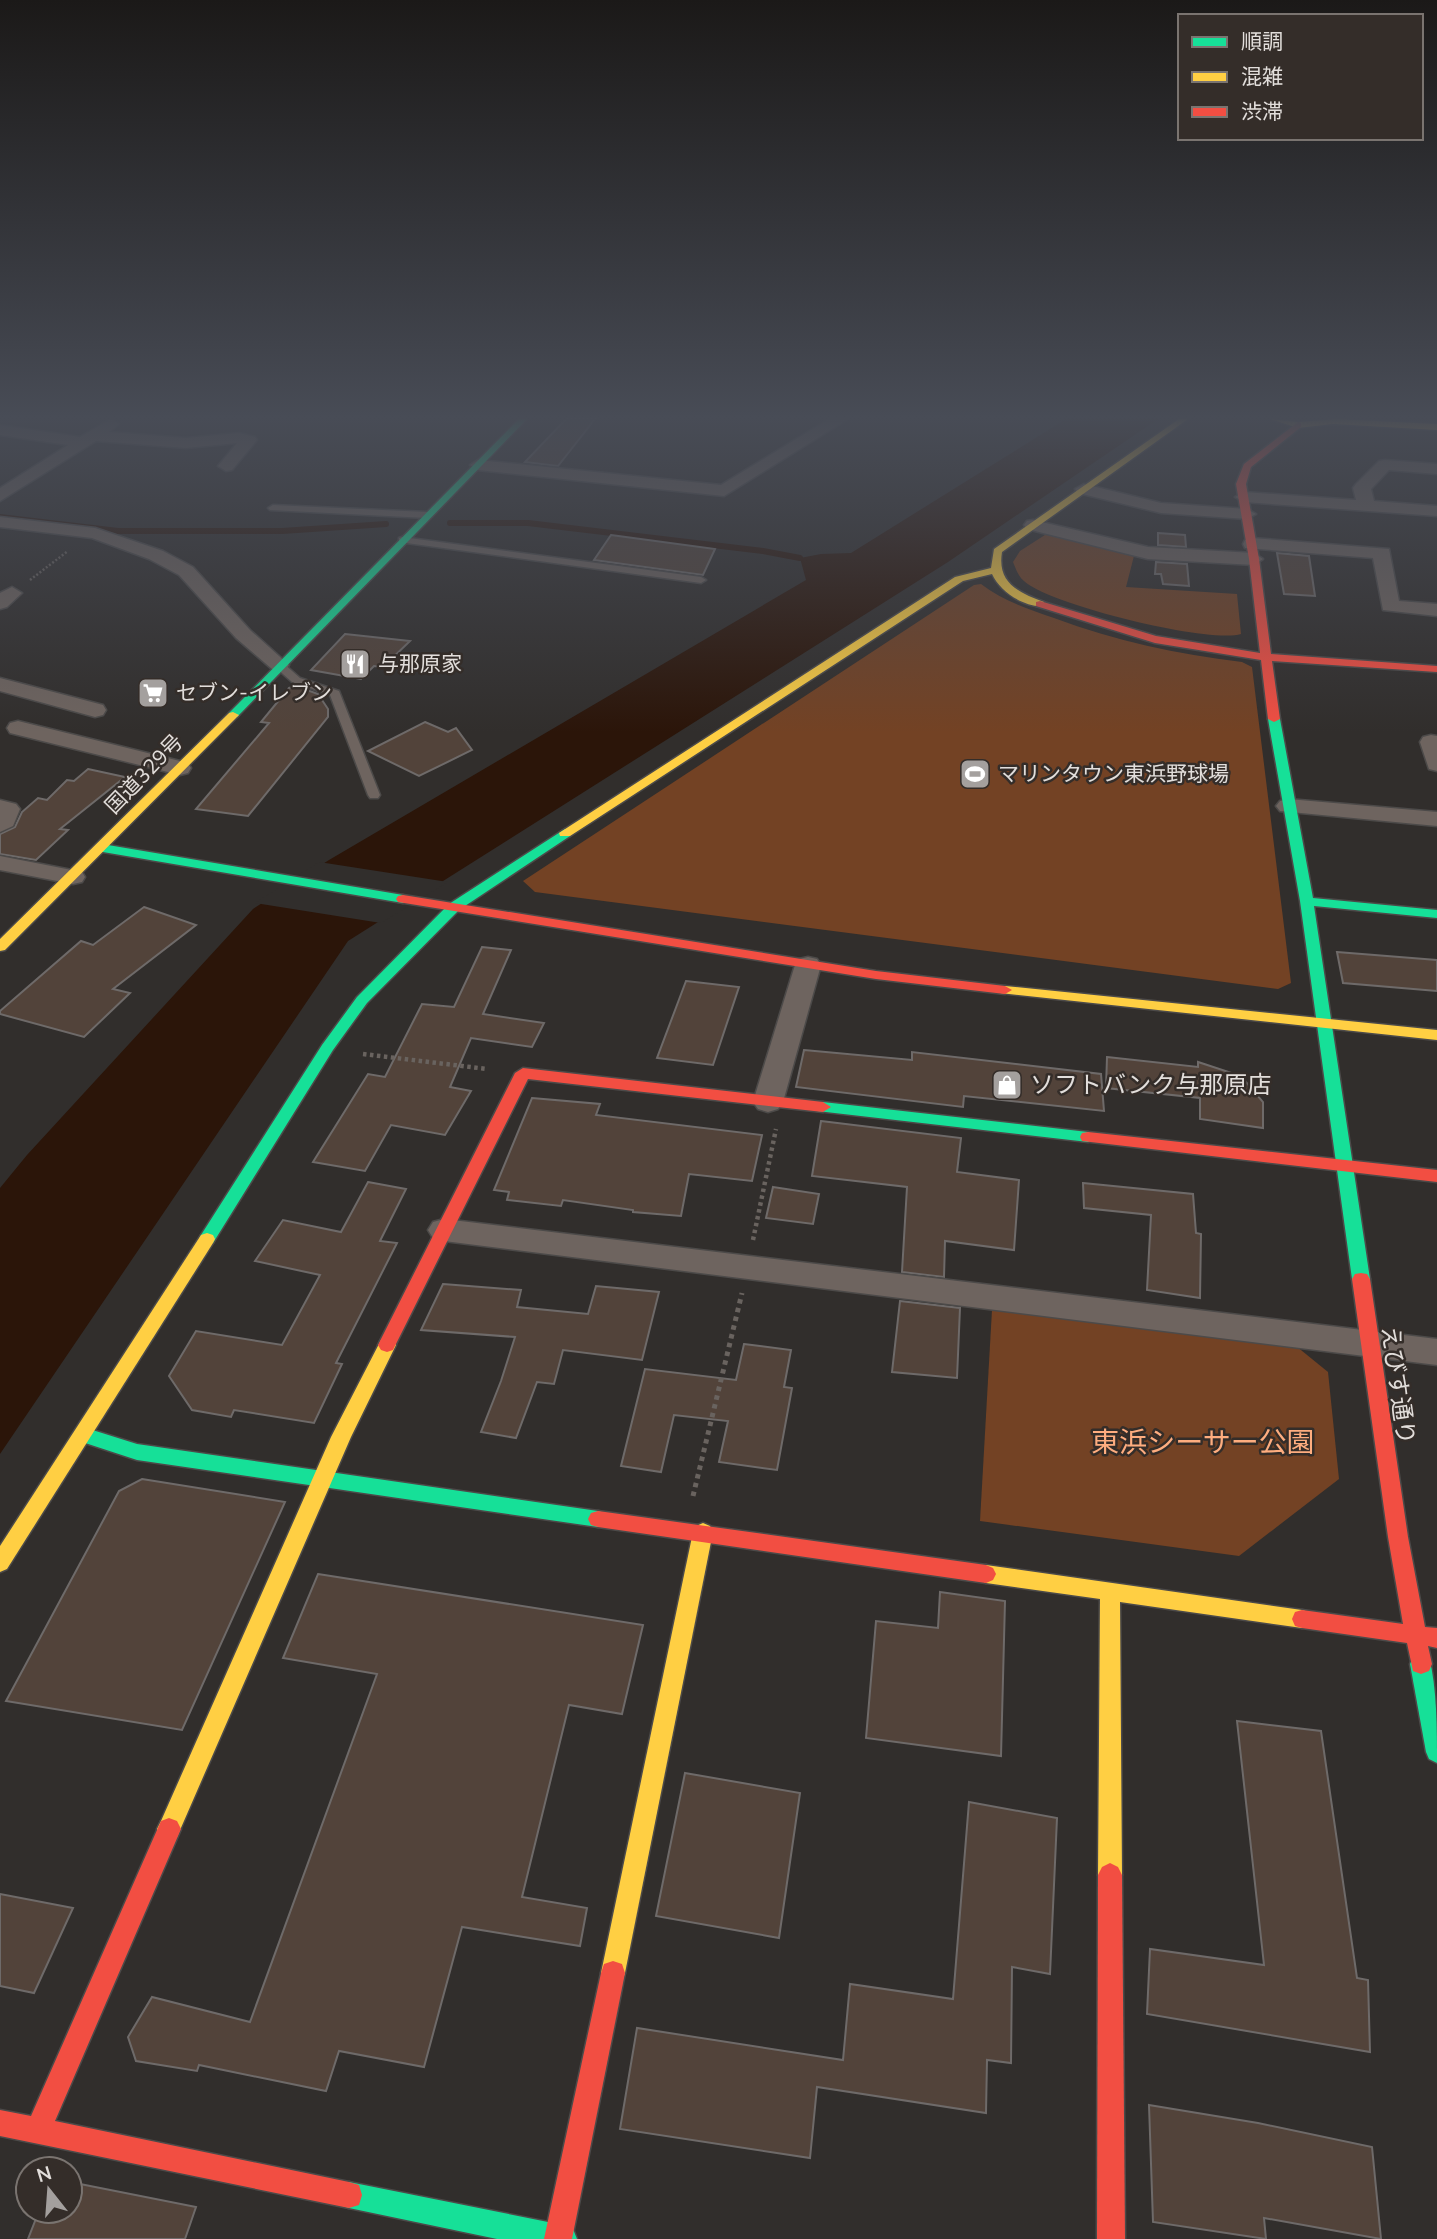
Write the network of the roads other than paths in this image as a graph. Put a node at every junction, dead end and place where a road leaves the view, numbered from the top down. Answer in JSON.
{"nodes":[{"id":1,"x":12,"y":523,"type":"edge"},
{"id":2,"x":419,"y":523,"type":"edge"},
{"id":3,"x":1248,"y":523,"type":"edge"},
{"id":4,"x":1033,"y":525,"type":"joint"},
{"id":5,"x":402,"y":540,"type":"junction"},
{"id":6,"x":1253,"y":552,"type":"junction"},
{"id":7,"x":992,"y":571,"type":"junction"},
{"id":8,"x":701,"y":580,"type":"dead end"},
{"id":9,"x":1437,"y":610,"type":"edge"},
{"id":10,"x":1266,"y":656,"type":"junction"},
{"id":11,"x":279,"y":665,"type":"junction"},
{"id":12,"x":1437,"y":669,"type":"edge"},
{"id":13,"x":0,"y":684,"type":"edge"},
{"id":14,"x":95,"y":710,"type":"dead end"},
{"id":15,"x":18,"y":728,"type":"dead end"},
{"id":16,"x":1437,"y":743,"type":"edge"},
{"id":17,"x":1437,"y":764,"type":"edge"},
{"id":18,"x":180,"y":768,"type":"junction"},
{"id":19,"x":374,"y":795,"type":"dead end"},
{"id":20,"x":1288,"y":806,"type":"junction"},
{"id":21,"x":0,"y":807,"type":"edge"},
{"id":22,"x":1437,"y":819,"type":"edge"},
{"id":23,"x":0,"y":825,"type":"edge"},
{"id":24,"x":102,"y":848,"type":"junction"},
{"id":25,"x":0,"y":863,"type":"edge"},
{"id":26,"x":73,"y":877,"type":"junction"},
{"id":27,"x":1307,"y":901,"type":"junction"},
{"id":28,"x":454,"y":907,"type":"junction"},
{"id":29,"x":1437,"y":914,"type":"edge"},
{"id":30,"x":0,"y":947,"type":"edge"},
{"id":31,"x":808,"y":965,"type":"junction"},
{"id":32,"x":1323,"y":1023,"type":"junction"},
{"id":33,"x":1437,"y":1035,"type":"edge"},
{"id":34,"x":775,"y":1103,"type":"junction"},
{"id":35,"x":1343,"y":1166,"type":"junction"},
{"id":36,"x":1437,"y":1176,"type":"edge"},
{"id":37,"x":444,"y":1230,"type":"junction"},
{"id":38,"x":1369,"y":1344,"type":"junction"},
{"id":39,"x":1437,"y":1352,"type":"edge"},
{"id":40,"x":83,"y":1435,"type":"junction"},
{"id":41,"x":321,"y":1480,"type":"junction"},
{"id":42,"x":703,"y":1532,"type":"junction"},
{"id":43,"x":0,"y":1563,"type":"edge"},
{"id":44,"x":1110,"y":1592,"type":"junction"},
{"id":45,"x":1417,"y":1635,"type":"junction"},
{"id":46,"x":1437,"y":1638,"type":"edge"},
{"id":47,"x":1437,"y":1752,"type":"edge"},
{"id":48,"x":0,"y":2123,"type":"edge"},
{"id":49,"x":38,"y":2130,"type":"junction"},
{"id":50,"x":560,"y":2239,"type":"edge"},
{"id":51,"x":1111,"y":2239,"type":"edge"}],
"edges":[{"from":1,"to":11,"type":"street"},
{"from":2,"to":5,"type":"main road","name":"国道329号"},
{"from":3,"to":6,"type":"main road","name":"えびす通り"},
{"from":4,"to":6,"type":"street"},
{"from":4,"to":7,"type":"main road"},
{"from":5,"to":8,"type":"lane"},
{"from":5,"to":11,"type":"main road","name":"国道329号"},
{"from":6,"to":9,"type":"street"},
{"from":6,"to":10,"type":"main road","name":"えびす通り"},
{"from":7,"to":10,"type":"main road"},
{"from":7,"to":28,"type":"main road"},
{"from":10,"to":12,"type":"main road"},
{"from":10,"to":20,"type":"main road","name":"えびす通り"},
{"from":11,"to":18,"type":"main road","name":"国道329号"},
{"from":11,"to":19,"type":"lane"},
{"from":13,"to":14,"type":"street"},
{"from":15,"to":18,"type":"street"},
{"from":16,"to":17,"type":"street"},
{"from":18,"to":24,"type":"main road","name":"国道329号"},
{"from":20,"to":22,"type":"street"},
{"from":20,"to":27,"type":"main road","name":"えびす通り"},
{"from":21,"to":23,"type":"street"},
{"from":24,"to":26,"type":"main road","name":"国道329号"},
{"from":24,"to":28,"type":"main road"},
{"from":25,"to":26,"type":"street"},
{"from":26,"to":30,"type":"main road","name":"国道329号"},
{"from":27,"to":29,"type":"main road"},
{"from":27,"to":32,"type":"main road","name":"えびす通り"},
{"from":28,"to":31,"type":"main road"},
{"from":28,"to":40,"type":"main road"},
{"from":31,"to":32,"type":"main road"},
{"from":31,"to":34,"type":"street"},
{"from":32,"to":33,"type":"main road"},
{"from":32,"to":35,"type":"main road","name":"えびす通り"},
{"from":34,"to":35,"type":"main road"},
{"from":34,"to":37,"type":"main road"},
{"from":35,"to":36,"type":"main road"},
{"from":35,"to":38,"type":"main road","name":"えびす通り"},
{"from":37,"to":38,"type":"street"},
{"from":37,"to":41,"type":"main road"},
{"from":38,"to":39,"type":"street"},
{"from":38,"to":45,"type":"main road","name":"えびす通り"},
{"from":40,"to":41,"type":"main road"},
{"from":40,"to":43,"type":"main road"},
{"from":41,"to":42,"type":"main road"},
{"from":41,"to":49,"type":"main road"},
{"from":42,"to":44,"type":"main road"},
{"from":42,"to":50,"type":"main road"},
{"from":44,"to":45,"type":"main road"},
{"from":44,"to":51,"type":"main road"},
{"from":45,"to":46,"type":"main road"},
{"from":45,"to":47,"type":"main road","name":"えびす通り"},
{"from":48,"to":49,"type":"main road"},
{"from":49,"to":50,"type":"main road"}]}
